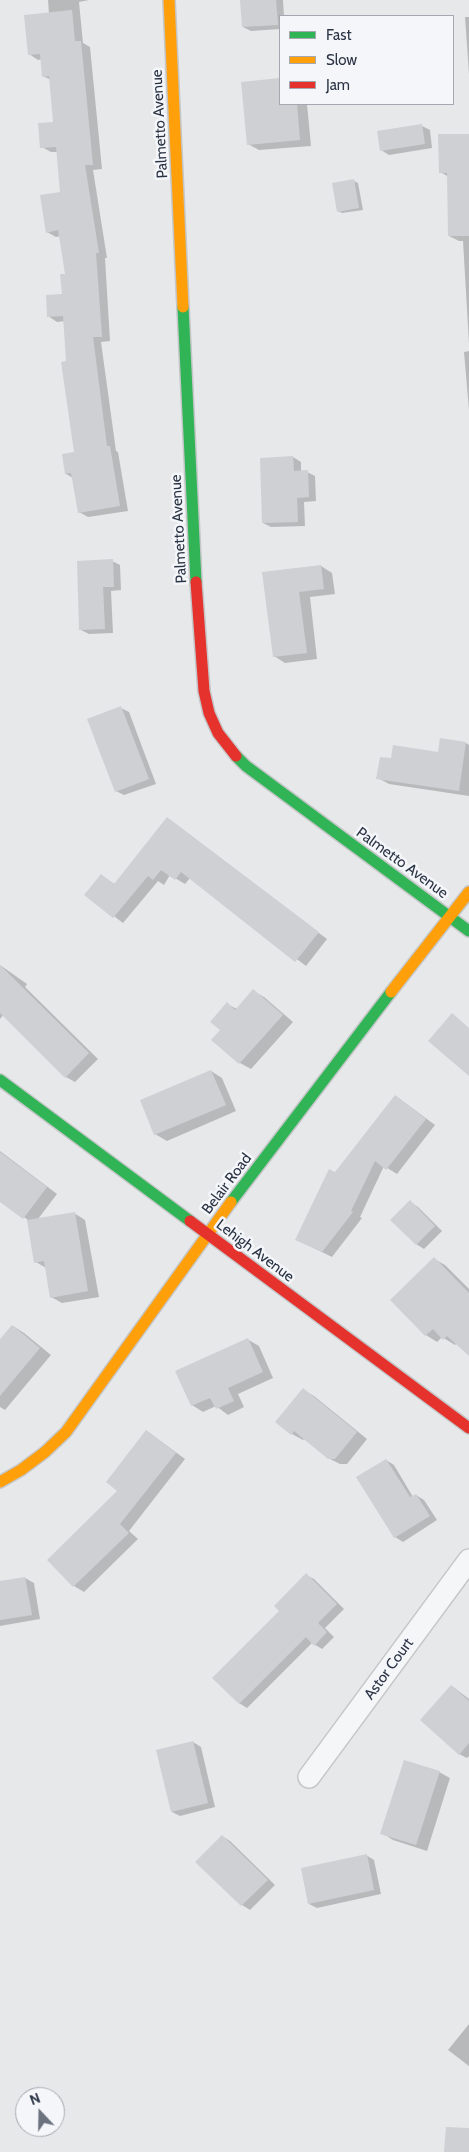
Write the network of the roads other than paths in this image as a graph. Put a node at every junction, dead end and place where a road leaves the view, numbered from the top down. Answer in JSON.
{"nodes":[{"id":1,"x":169,"y":0,"type":"edge"},
{"id":2,"x":469,"y":892,"type":"edge"},
{"id":3,"x":451,"y":917,"type":"junction"},
{"id":4,"x":469,"y":931,"type":"edge"},
{"id":5,"x":0,"y":1080,"type":"edge"},
{"id":6,"x":208,"y":1234,"type":"junction"},
{"id":7,"x":469,"y":1428,"type":"edge"},
{"id":8,"x":0,"y":1482,"type":"edge"},
{"id":9,"x":469,"y":1560,"type":"edge"},
{"id":10,"x":309,"y":1777,"type":"dead end"}],
"edges":[{"from":1,"to":3,"type":"street","name":"Palmetto Avenue"},
{"from":2,"to":3,"type":"street","name":"Belair Road"},
{"from":3,"to":4,"type":"street","name":"Palmetto Avenue"},
{"from":3,"to":6,"type":"street","name":"Belair Road"},
{"from":5,"to":6,"type":"street","name":"Lehigh Avenue"},
{"from":6,"to":7,"type":"street","name":"Lehigh Avenue"},
{"from":6,"to":8,"type":"street","name":"Belair Road"},
{"from":9,"to":10,"type":"street","name":"Astor Court"}]}
